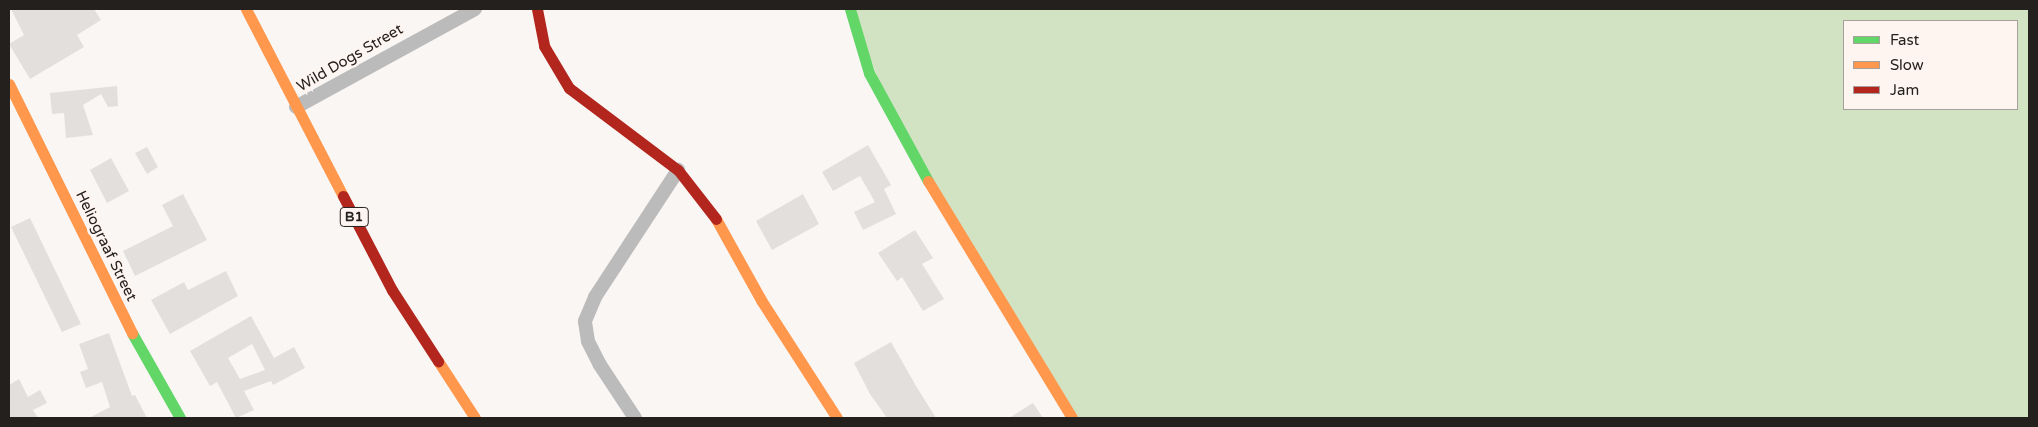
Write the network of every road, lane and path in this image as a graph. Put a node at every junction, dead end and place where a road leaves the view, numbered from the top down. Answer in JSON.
{"nodes":[{"id":1,"x":246,"y":9,"type":"edge"},
{"id":2,"x":475,"y":9,"type":"edge"},
{"id":3,"x":537,"y":9,"type":"edge"},
{"id":4,"x":850,"y":9,"type":"edge"},
{"id":5,"x":9,"y":84,"type":"edge"},
{"id":6,"x":296,"y":107,"type":"junction"},
{"id":7,"x":678,"y":170,"type":"junction"},
{"id":8,"x":180,"y":418,"type":"edge"},
{"id":9,"x":475,"y":418,"type":"edge"},
{"id":10,"x":636,"y":418,"type":"edge"},
{"id":11,"x":838,"y":418,"type":"edge"},
{"id":12,"x":1072,"y":418,"type":"edge"}],
"edges":[{"from":1,"to":6,"type":"main road","number":"B1"},
{"from":2,"to":6,"type":"street","name":"Wild Dogs Street"},
{"from":3,"to":7,"type":"main road"},
{"from":4,"to":12,"type":"main road"},
{"from":5,"to":8,"type":"main road","name":"Heliograaf Street"},
{"from":6,"to":9,"type":"main road","number":"B1"},
{"from":7,"to":10,"type":"street"},
{"from":7,"to":11,"type":"main road"}]}
